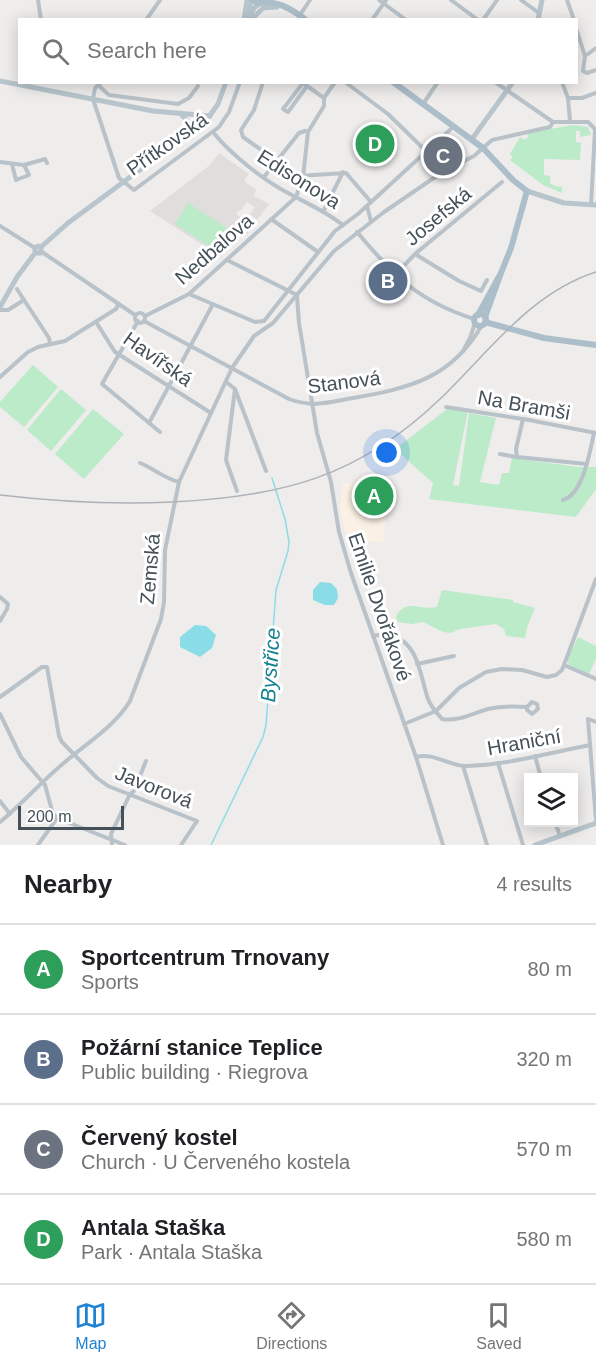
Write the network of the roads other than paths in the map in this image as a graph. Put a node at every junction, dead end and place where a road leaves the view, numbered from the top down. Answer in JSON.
{"nodes":[{"id":1,"x":38,"y":0,"type":"edge"},
{"id":2,"x":160,"y":0,"type":"edge"},
{"id":3,"x":250,"y":0,"type":"edge"},
{"id":4,"x":280,"y":0,"type":"edge"},
{"id":5,"x":310,"y":0,"type":"edge"},
{"id":6,"x":379,"y":0,"type":"edge"},
{"id":7,"x":451,"y":0,"type":"edge"},
{"id":8,"x":496,"y":0,"type":"edge"},
{"id":9,"x":521,"y":0,"type":"edge"},
{"id":10,"x":542,"y":0,"type":"edge"},
{"id":11,"x":567,"y":0,"type":"edge"},
{"id":12,"x":262,"y":2,"type":"edge"},
{"id":13,"x":385,"y":2,"type":"edge"},
{"id":14,"x":539,"y":13,"type":"junction"},
{"id":15,"x":303,"y":17,"type":"edge"},
{"id":16,"x":40,"y":18,"type":"edge"},
{"id":17,"x":147,"y":18,"type":"edge"},
{"id":18,"x":248,"y":18,"type":"edge"},
{"id":19,"x":249,"y":18,"type":"edge"},
{"id":20,"x":251,"y":18,"type":"edge"},
{"id":21,"x":373,"y":18,"type":"edge"},
{"id":22,"x":404,"y":18,"type":"edge"},
{"id":23,"x":475,"y":18,"type":"edge"},
{"id":24,"x":484,"y":18,"type":"edge"},
{"id":25,"x":538,"y":18,"type":"edge"},
{"id":26,"x":573,"y":18,"type":"edge"},
{"id":27,"x":578,"y":34,"type":"edge"},
{"id":28,"x":596,"y":48,"type":"edge"},
{"id":29,"x":585,"y":56,"type":"junction"},
{"id":30,"x":596,"y":70,"type":"edge"},
{"id":31,"x":0,"y":81,"type":"edge"},
{"id":32,"x":18,"y":83,"type":"edge"},
{"id":33,"x":99,"y":84,"type":"edge"},
{"id":34,"x":225,"y":84,"type":"edge"},
{"id":35,"x":239,"y":84,"type":"edge"},
{"id":36,"x":262,"y":84,"type":"edge"},
{"id":37,"x":305,"y":84,"type":"edge"},
{"id":38,"x":334,"y":84,"type":"edge"},
{"id":39,"x":348,"y":84,"type":"edge"},
{"id":40,"x":396,"y":84,"type":"edge"},
{"id":41,"x":437,"y":84,"type":"edge"},
{"id":42,"x":498,"y":84,"type":"edge"},
{"id":43,"x":512,"y":84,"type":"edge"},
{"id":44,"x":563,"y":84,"type":"edge"},
{"id":45,"x":29,"y":85,"type":"edge"},
{"id":46,"x":198,"y":86,"type":"dead end"},
{"id":47,"x":507,"y":91,"type":"junction"},
{"id":48,"x":596,"y":93,"type":"edge"},
{"id":49,"x":324,"y":98,"type":"junction"},
{"id":50,"x":568,"y":98,"type":"junction"},
{"id":51,"x":93,"y":99,"type":"junction"},
{"id":52,"x":423,"y":104,"type":"junction"},
{"id":53,"x":183,"y":115,"type":"junction"},
{"id":54,"x":210,"y":116,"type":"junction"},
{"id":55,"x":570,"y":121,"type":"junction"},
{"id":56,"x":553,"y":122,"type":"junction"},
{"id":57,"x":454,"y":126,"type":"junction"},
{"id":58,"x":595,"y":130,"type":"edge"},
{"id":59,"x":213,"y":132,"type":"junction"},
{"id":60,"x":309,"y":132,"type":"junction"},
{"id":61,"x":187,"y":135,"type":"junction"},
{"id":62,"x":472,"y":139,"type":"junction"},
{"id":63,"x":483,"y":148,"type":"junction"},
{"id":64,"x":426,"y":151,"type":"junction"},
{"id":65,"x":278,"y":161,"type":"junction"},
{"id":66,"x":0,"y":162,"type":"edge"},
{"id":67,"x":47,"y":163,"type":"dead end"},
{"id":68,"x":12,"y":164,"type":"junction"},
{"id":69,"x":24,"y":165,"type":"junction"},
{"id":70,"x":343,"y":172,"type":"junction"},
{"id":71,"x":264,"y":177,"type":"junction"},
{"id":72,"x":303,"y":177,"type":"junction"},
{"id":73,"x":123,"y":182,"type":"junction"},
{"id":74,"x":502,"y":182,"type":"dead end"},
{"id":75,"x":526,"y":190,"type":"junction"},
{"id":76,"x":296,"y":197,"type":"junction"},
{"id":77,"x":371,"y":202,"type":"junction"},
{"id":78,"x":593,"y":205,"type":"edge"},
{"id":79,"x":367,"y":206,"type":"junction"},
{"id":80,"x":324,"y":210,"type":"junction"},
{"id":81,"x":271,"y":219,"type":"junction"},
{"id":82,"x":371,"y":221,"type":"junction"},
{"id":83,"x":343,"y":225,"type":"junction"},
{"id":84,"x":0,"y":226,"type":"edge"},
{"id":85,"x":357,"y":232,"type":"junction"},
{"id":86,"x":38,"y":250,"type":"junction"},
{"id":87,"x":318,"y":252,"type":"junction"},
{"id":88,"x":415,"y":254,"type":"junction"},
{"id":89,"x":227,"y":260,"type":"junction"},
{"id":90,"x":501,"y":273,"type":"junction"},
{"id":91,"x":394,"y":275,"type":"junction"},
{"id":92,"x":487,"y":280,"type":"dead end"},
{"id":93,"x":17,"y":289,"type":"dead end"},
{"id":94,"x":289,"y":290,"type":"junction"},
{"id":95,"x":494,"y":291,"type":"junction"},
{"id":96,"x":189,"y":294,"type":"junction"},
{"id":97,"x":297,"y":295,"type":"junction"},
{"id":98,"x":24,"y":300,"type":"junction"},
{"id":99,"x":213,"y":304,"type":"junction"},
{"id":100,"x":118,"y":305,"type":"junction"},
{"id":101,"x":0,"y":308,"type":"edge"},
{"id":102,"x":135,"y":315,"type":"junction"},
{"id":103,"x":144,"y":316,"type":"junction"},
{"id":104,"x":480,"y":320,"type":"junction"},
{"id":105,"x":138,"y":321,"type":"junction"},
{"id":106,"x":144,"y":321,"type":"junction"},
{"id":107,"x":96,"y":322,"type":"junction"},
{"id":108,"x":502,"y":327,"type":"junction"},
{"id":109,"x":50,"y":344,"type":"junction"},
{"id":110,"x":596,"y":345,"type":"edge"},
{"id":111,"x":191,"y":347,"type":"junction"},
{"id":112,"x":119,"y":354,"type":"junction"},
{"id":113,"x":459,"y":356,"type":"junction"},
{"id":114,"x":232,"y":368,"type":"junction"},
{"id":115,"x":0,"y":377,"type":"edge"},
{"id":116,"x":226,"y":382,"type":"junction"},
{"id":117,"x":169,"y":387,"type":"junction"},
{"id":118,"x":235,"y":389,"type":"junction"},
{"id":119,"x":313,"y":405,"type":"junction"},
{"id":120,"x":446,"y":407,"type":"dead end"},
{"id":121,"x":211,"y":413,"type":"junction"},
{"id":122,"x":523,"y":419,"type":"junction"},
{"id":123,"x":149,"y":423,"type":"junction"},
{"id":124,"x":160,"y":432,"type":"dead end"},
{"id":125,"x":595,"y":433,"type":"edge"},
{"id":126,"x":500,"y":454,"type":"dead end"},
{"id":127,"x":517,"y":457,"type":"junction"},
{"id":128,"x":140,"y":463,"type":"dead end"},
{"id":129,"x":587,"y":464,"type":"junction"},
{"id":130,"x":266,"y":471,"type":"dead end"},
{"id":131,"x":179,"y":482,"type":"junction"},
{"id":132,"x":237,"y":491,"type":"dead end"},
{"id":133,"x":563,"y":500,"type":"dead end"},
{"id":134,"x":596,"y":579,"type":"edge"},
{"id":135,"x":0,"y":597,"type":"edge"},
{"id":136,"x":0,"y":621,"type":"edge"},
{"id":137,"x":373,"y":636,"type":"junction"},
{"id":138,"x":454,"y":656,"type":"dead end"},
{"id":139,"x":417,"y":664,"type":"junction"},
{"id":140,"x":564,"y":665,"type":"junction"},
{"id":141,"x":596,"y":679,"type":"edge"},
{"id":142,"x":0,"y":697,"type":"edge"},
{"id":143,"x":526,"y":707,"type":"dead end"},
{"id":144,"x":436,"y":711,"type":"junction"},
{"id":145,"x":0,"y":714,"type":"edge"},
{"id":146,"x":596,"y":722,"type":"edge"},
{"id":147,"x":404,"y":724,"type":"junction"},
{"id":148,"x":590,"y":745,"type":"junction"},
{"id":149,"x":75,"y":754,"type":"junction"},
{"id":150,"x":535,"y":756,"type":"junction"},
{"id":151,"x":416,"y":757,"type":"junction"},
{"id":152,"x":146,"y":760,"type":"dead end"},
{"id":153,"x":498,"y":763,"type":"junction"},
{"id":154,"x":463,"y":766,"type":"junction"},
{"id":155,"x":541,"y":773,"type":"edge"},
{"id":156,"x":43,"y":781,"type":"junction"},
{"id":157,"x":130,"y":794,"type":"junction"},
{"id":158,"x":0,"y":801,"type":"edge"},
{"id":159,"x":10,"y":814,"type":"junction"},
{"id":160,"x":57,"y":818,"type":"junction"},
{"id":161,"x":596,"y":821,"type":"edge"},
{"id":162,"x":0,"y":822,"type":"edge"},
{"id":163,"x":557,"y":827,"type":"edge"},
{"id":164,"x":560,"y":836,"type":"junction"},
{"id":165,"x":112,"y":842,"type":"edge"},
{"id":166,"x":41,"y":844,"type":"edge"},
{"id":167,"x":125,"y":845,"type":"edge"},
{"id":168,"x":181,"y":845,"type":"edge"},
{"id":169,"x":443,"y":845,"type":"edge"},
{"id":170,"x":487,"y":845,"type":"edge"},
{"id":171,"x":523,"y":845,"type":"edge"},
{"id":172,"x":535,"y":845,"type":"edge"}],
"edges":[{"from":1,"to":16,"type":"street"},
{"from":2,"to":17,"type":"street"},
{"from":3,"to":12,"type":"main road"},
{"from":3,"to":18,"type":"street"},
{"from":4,"to":15,"type":"main road"},
{"from":5,"to":15,"type":"street"},
{"from":6,"to":13,"type":"street"},
{"from":7,"to":23,"type":"street"},
{"from":8,"to":24,"type":"street"},
{"from":9,"to":14,"type":"street"},
{"from":10,"to":14,"type":"street"},
{"from":11,"to":26,"type":"street"},
{"from":12,"to":15,"type":"main road"},
{"from":12,"to":19,"type":"street"},
{"from":13,"to":21,"type":"street"},
{"from":13,"to":22,"type":"street"},
{"from":14,"to":25,"type":"street"},
{"from":15,"to":20,"type":"street"},
{"from":27,"to":29,"type":"street"},
{"from":28,"to":29,"type":"street"},
{"from":29,"to":30,"type":"street"},
{"from":31,"to":32,"type":"street"},
{"from":33,"to":46,"type":"street"},
{"from":33,"to":51,"type":"street"},
{"from":34,"to":54,"type":"street","name":"Přítkovská"},
{"from":35,"to":59,"type":"street","name":"Přítkovská"},
{"from":36,"to":65,"type":"street"},
{"from":37,"to":37,"type":"street"},
{"from":37,"to":49,"type":"street"},
{"from":38,"to":49,"type":"street"},
{"from":39,"to":64,"type":"street"},
{"from":40,"to":52,"type":"main road"},
{"from":41,"to":52,"type":"street"},
{"from":42,"to":47,"type":"street"},
{"from":43,"to":47,"type":"street"},
{"from":44,"to":50,"type":"street"},
{"from":45,"to":51,"type":"street"},
{"from":47,"to":56,"type":"street"},
{"from":47,"to":62,"type":"street"},
{"from":48,"to":50,"type":"street"},
{"from":49,"to":60,"type":"street"},
{"from":50,"to":55,"type":"street"},
{"from":51,"to":53,"type":"street"},
{"from":51,"to":73,"type":"street"},
{"from":52,"to":57,"type":"main road"},
{"from":53,"to":54,"type":"street"},
{"from":53,"to":61,"type":"street"},
{"from":54,"to":61,"type":"street","name":"Přítkovská"},
{"from":55,"to":56,"type":"street","name":"Zemská"},
{"from":55,"to":58,"type":"street"},
{"from":56,"to":63,"type":"street","name":"Zemská"},
{"from":57,"to":62,"type":"main road"},
{"from":57,"to":64,"type":"street"},
{"from":58,"to":78,"type":"street"},
{"from":59,"to":71,"type":"street","name":"Edisonova"},
{"from":59,"to":73,"type":"street","name":"Přítkovská"},
{"from":60,"to":65,"type":"street"},
{"from":60,"to":72,"type":"street"},
{"from":61,"to":73,"type":"street","name":"Přítkovská"},
{"from":62,"to":63,"type":"main road"},
{"from":63,"to":75,"type":"main road"},
{"from":63,"to":82,"type":"street","name":"Zemská"},
{"from":64,"to":77,"type":"street"},
{"from":65,"to":71,"type":"street"},
{"from":65,"to":72,"type":"street"},
{"from":66,"to":68,"type":"street"},
{"from":67,"to":69,"type":"street"},
{"from":68,"to":69,"type":"street"},
{"from":68,"to":69,"type":"street"},
{"from":70,"to":72,"type":"street"},
{"from":70,"to":77,"type":"street"},
{"from":70,"to":80,"type":"street"},
{"from":71,"to":76,"type":"street","name":"Edisonova"},
{"from":72,"to":76,"type":"street"},
{"from":73,"to":86,"type":"street","name":"Přítkovská"},
{"from":74,"to":88,"type":"street","name":"Josefská"},
{"from":75,"to":78,"type":"street"},
{"from":75,"to":90,"type":"main road"},
{"from":76,"to":80,"type":"street","name":"Edisonova"},
{"from":76,"to":81,"type":"street","name":"Nedbalova"},
{"from":77,"to":79,"type":"street"},
{"from":79,"to":82,"type":"street"},
{"from":79,"to":83,"type":"street"},
{"from":80,"to":83,"type":"street","name":"Edisonova"},
{"from":81,"to":87,"type":"street"},
{"from":81,"to":89,"type":"street","name":"Nedbalova"},
{"from":82,"to":85,"type":"street","name":"Zemská"},
{"from":83,"to":87,"type":"street"},
{"from":84,"to":86,"type":"street"},
{"from":85,"to":91,"type":"street"},
{"from":85,"to":97,"type":"street","name":"Zemská"},
{"from":86,"to":100,"type":"street"},
{"from":86,"to":101,"type":"street","name":"Přítkovská"},
{"from":87,"to":94,"type":"street"},
{"from":88,"to":91,"type":"street","name":"Josefská"},
{"from":88,"to":92,"type":"street"},
{"from":89,"to":94,"type":"street"},
{"from":89,"to":96,"type":"street","name":"Nedbalova"},
{"from":90,"to":95,"type":"main road"},
{"from":90,"to":104,"type":"main road"},
{"from":91,"to":104,"type":"street"},
{"from":93,"to":98,"type":"street"},
{"from":94,"to":97,"type":"street"},
{"from":94,"to":99,"type":"street"},
{"from":95,"to":104,"type":"main road"},
{"from":95,"to":108,"type":"main road"},
{"from":96,"to":99,"type":"street"},
{"from":96,"to":103,"type":"street","name":"Nedbalova"},
{"from":97,"to":114,"type":"street","name":"Zemská"},
{"from":97,"to":119,"type":"street","name":"Emilie Dvořákové"},
{"from":98,"to":101,"type":"street"},
{"from":98,"to":109,"type":"street"},
{"from":99,"to":111,"type":"street"},
{"from":100,"to":102,"type":"street"},
{"from":100,"to":107,"type":"street"},
{"from":102,"to":103,"type":"street"},
{"from":102,"to":105,"type":"street"},
{"from":103,"to":106,"type":"street"},
{"from":104,"to":108,"type":"main road"},
{"from":104,"to":113,"type":"street","name":"Stanová"},
{"from":104,"to":113,"type":"street","name":"Stanová"},
{"from":105,"to":106,"type":"street"},
{"from":105,"to":112,"type":"street"},
{"from":106,"to":111,"type":"street","name":"Stanová"},
{"from":107,"to":109,"type":"street"},
{"from":107,"to":112,"type":"street","name":"Havířská"},
{"from":108,"to":110,"type":"main road"},
{"from":109,"to":115,"type":"street"},
{"from":111,"to":114,"type":"street","name":"Stanová"},
{"from":111,"to":117,"type":"street"},
{"from":112,"to":117,"type":"street","name":"Havířská"},
{"from":112,"to":123,"type":"street"},
{"from":113,"to":119,"type":"street","name":"Stanová"},
{"from":114,"to":116,"type":"street","name":"Zemská"},
{"from":114,"to":119,"type":"street","name":"Stanová"},
{"from":116,"to":118,"type":"street"},
{"from":116,"to":121,"type":"street","name":"Zemská"},
{"from":117,"to":121,"type":"street","name":"Havířská"},
{"from":117,"to":123,"type":"street"},
{"from":118,"to":130,"type":"street"},
{"from":118,"to":132,"type":"street"},
{"from":119,"to":137,"type":"street","name":"Emilie Dvořákové"},
{"from":120,"to":122,"type":"street","name":"Na Bramši"},
{"from":121,"to":131,"type":"street","name":"Zemská"},
{"from":122,"to":125,"type":"street","name":"Na Bramši"},
{"from":122,"to":127,"type":"street"},
{"from":123,"to":124,"type":"street"},
{"from":125,"to":129,"type":"street"},
{"from":126,"to":127,"type":"street"},
{"from":127,"to":129,"type":"street"},
{"from":128,"to":131,"type":"street"},
{"from":129,"to":133,"type":"street"},
{"from":131,"to":149,"type":"street","name":"Zemská"},
{"from":134,"to":140,"type":"street"},
{"from":135,"to":136,"type":"street"},
{"from":137,"to":139,"type":"street"},
{"from":137,"to":147,"type":"street","name":"Emilie Dvořákové"},
{"from":138,"to":139,"type":"street"},
{"from":139,"to":144,"type":"street"},
{"from":140,"to":141,"type":"street"},
{"from":140,"to":144,"type":"street"},
{"from":142,"to":149,"type":"street","name":"Javorová"},
{"from":143,"to":144,"type":"street"},
{"from":144,"to":147,"type":"street"},
{"from":145,"to":156,"type":"street"},
{"from":146,"to":148,"type":"street"},
{"from":147,"to":151,"type":"street","name":"Emilie Dvořákové"},
{"from":148,"to":150,"type":"street","name":"Hraniční"},
{"from":148,"to":161,"type":"street"},
{"from":149,"to":156,"type":"street","name":"Zemská"},
{"from":149,"to":157,"type":"street","name":"Javorová"},
{"from":150,"to":153,"type":"street","name":"Hraniční"},
{"from":150,"to":155,"type":"street"},
{"from":151,"to":154,"type":"street"},
{"from":151,"to":169,"type":"street","name":"Emilie Dvořákové"},
{"from":152,"to":157,"type":"street"},
{"from":153,"to":154,"type":"street","name":"Hraniční"},
{"from":153,"to":171,"type":"street"},
{"from":154,"to":170,"type":"street"},
{"from":156,"to":159,"type":"street","name":"Zemská"},
{"from":156,"to":160,"type":"street"},
{"from":157,"to":165,"type":"street"},
{"from":157,"to":168,"type":"street","name":"Javorová"},
{"from":158,"to":159,"type":"street"},
{"from":159,"to":162,"type":"street","name":"Zemská"},
{"from":160,"to":165,"type":"street"},
{"from":160,"to":166,"type":"street"},
{"from":161,"to":164,"type":"street"},
{"from":163,"to":164,"type":"street"},
{"from":164,"to":172,"type":"street"},
{"from":165,"to":167,"type":"street"}]}
